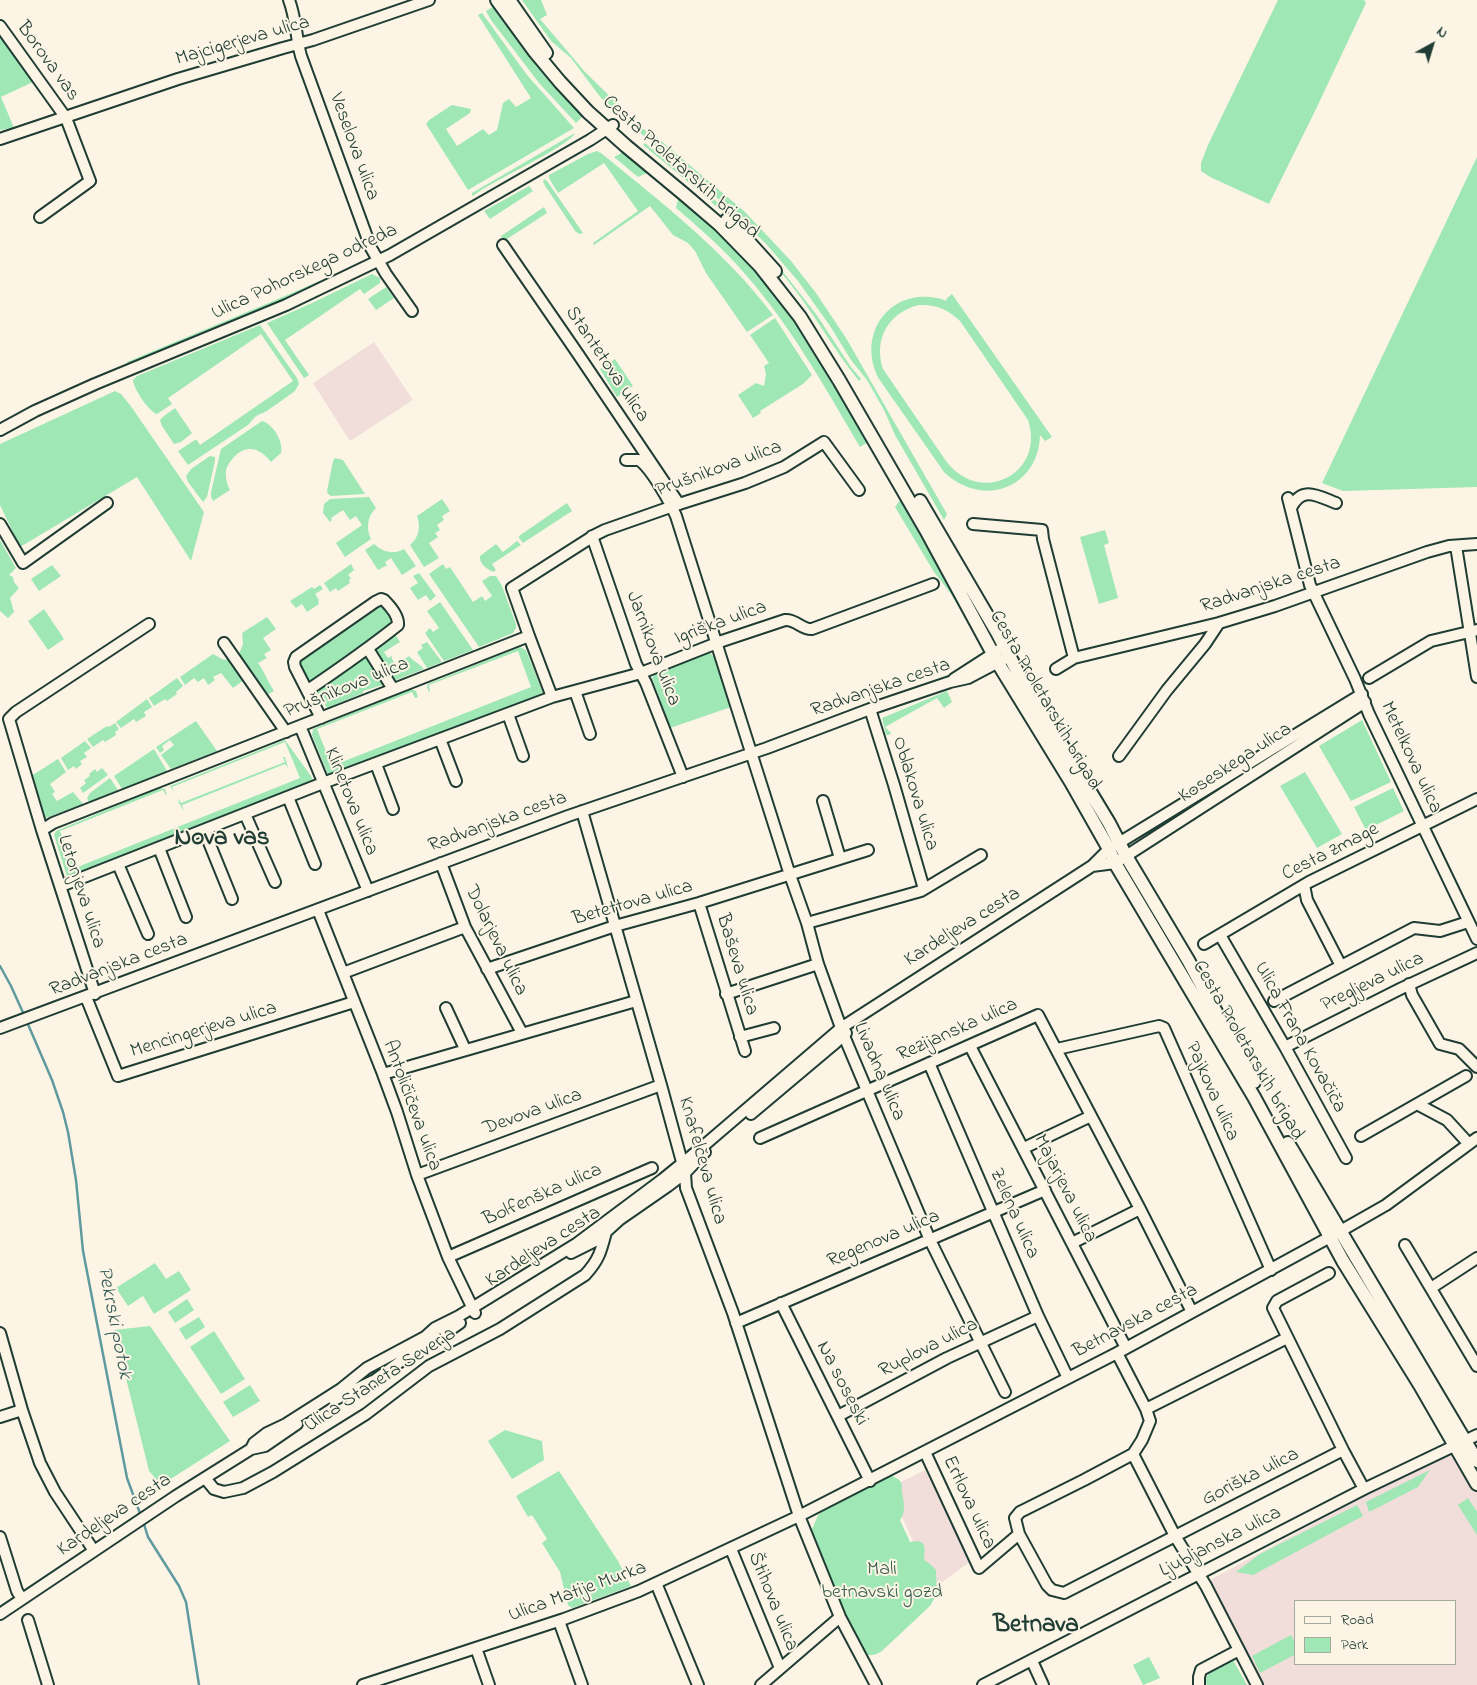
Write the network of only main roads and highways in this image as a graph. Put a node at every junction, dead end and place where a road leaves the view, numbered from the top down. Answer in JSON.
{"nodes":[{"id":1,"x":497,"y":0,"type":"edge"},
{"id":2,"x":509,"y":0,"type":"edge"},
{"id":3,"x":610,"y":127,"type":"junction"},
{"id":4,"x":1459,"y":1443,"type":"junction"},
{"id":5,"x":1477,"y":1461,"type":"edge"},
{"id":6,"x":1477,"y":1484,"type":"edge"}],
"edges":[{"from":1,"to":3,"type":"main road","name":"Cesta Proletarskih brigad"},
{"from":2,"to":3,"type":"main road","name":"Cesta Proletarskih brigad"},
{"from":3,"to":4,"type":"main road","name":"Cesta Proletarskih brigad"},
{"from":4,"to":5,"type":"main road","name":"Cesta Proletarskih brigad"},
{"from":4,"to":6,"type":"main road","name":"Cesta Proletarskih brigad"}]}
